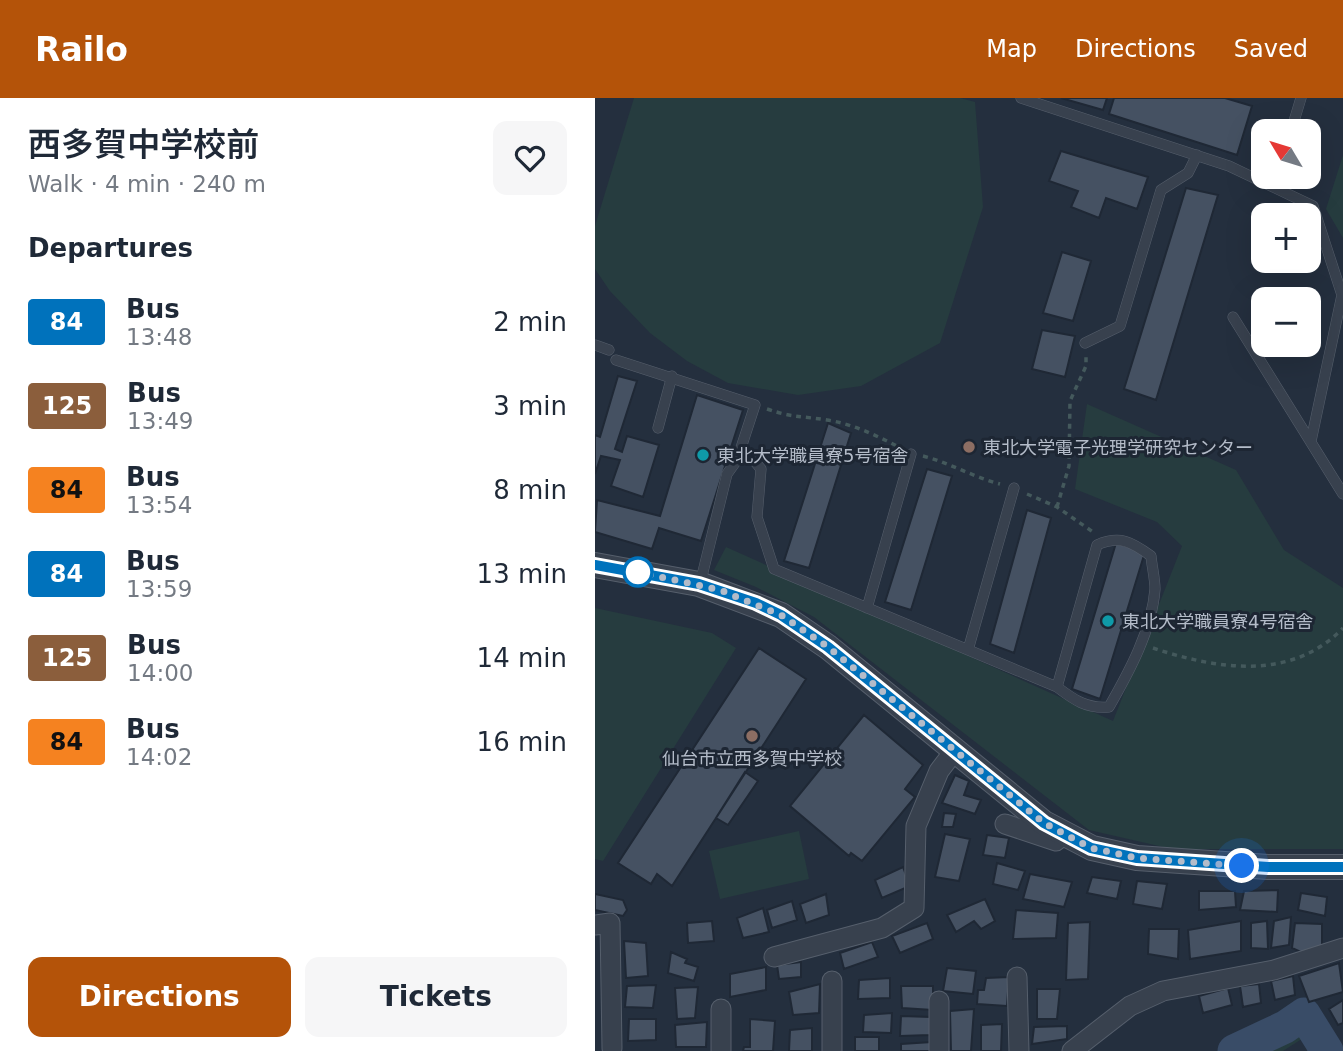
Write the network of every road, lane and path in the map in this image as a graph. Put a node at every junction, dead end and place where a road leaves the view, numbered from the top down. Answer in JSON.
{"nodes":[{"id":1,"x":1021,"y":98,"type":"edge"},
{"id":2,"x":1301,"y":98,"type":"edge"},
{"id":3,"x":1295,"y":119,"type":"edge"},
{"id":4,"x":1197,"y":155,"type":"junction"},
{"id":5,"x":1251,"y":174,"type":"edge"},
{"id":6,"x":1286,"y":189,"type":"edge"},
{"id":7,"x":1233,"y":317,"type":"dead end"},
{"id":8,"x":1085,"y":343,"type":"joint"},
{"id":9,"x":595,"y":345,"type":"edge"},
{"id":10,"x":609,"y":350,"type":"dead end"},
{"id":11,"x":616,"y":360,"type":"dead end"},
{"id":12,"x":673,"y":376,"type":"junction"},
{"id":13,"x":755,"y":405,"type":"junction"},
{"id":14,"x":658,"y":428,"type":"dead end"},
{"id":15,"x":1311,"y":441,"type":"junction"},
{"id":16,"x":911,"y":454,"type":"junction"},
{"id":17,"x":737,"y":460,"type":"junction"},
{"id":18,"x":1014,"y":488,"type":"junction"},
{"id":19,"x":1343,"y":494,"type":"edge"},
{"id":20,"x":1057,"y":507,"type":"junction"},
{"id":21,"x":1112,"y":538,"type":"junction"},
{"id":22,"x":595,"y":565,"type":"edge"},
{"id":23,"x":699,"y":584,"type":"junction"},
{"id":24,"x":867,"y":608,"type":"junction"},
{"id":25,"x":1343,"y":628,"type":"edge"},
{"id":26,"x":1141,"y":643,"type":"junction"},
{"id":27,"x":968,"y":650,"type":"junction"},
{"id":28,"x":1057,"y":687,"type":"junction"},
{"id":29,"x":955,"y":750,"type":"junction"},
{"id":30,"x":1005,"y":824,"type":"dead end"},
{"id":31,"x":1063,"y":834,"type":"junction"},
{"id":32,"x":1343,"y":867,"type":"edge"},
{"id":33,"x":595,"y":925,"type":"edge"},
{"id":34,"x":1343,"y":948,"type":"edge"},
{"id":35,"x":774,"y":957,"type":"dead end"},
{"id":36,"x":1017,"y":976,"type":"dead end"},
{"id":37,"x":832,"y":981,"type":"dead end"},
{"id":38,"x":939,"y":1001,"type":"dead end"},
{"id":39,"x":721,"y":1009,"type":"dead end"},
{"id":40,"x":613,"y":1049,"type":"edge"},
{"id":41,"x":721,"y":1051,"type":"edge"},
{"id":42,"x":832,"y":1051,"type":"edge"},
{"id":43,"x":939,"y":1051,"type":"edge"},
{"id":44,"x":1019,"y":1051,"type":"edge"},
{"id":45,"x":1072,"y":1051,"type":"edge"}],
"edges":[{"from":1,"to":4,"type":"lane"},
{"from":2,"to":3,"type":"lane"},
{"from":4,"to":5,"type":"lane"},
{"from":4,"to":8,"type":"lane"},
{"from":6,"to":15,"type":"lane"},
{"from":7,"to":15,"type":"lane"},
{"from":8,"to":20,"type":"path"},
{"from":9,"to":10,"type":"lane"},
{"from":11,"to":12,"type":"lane"},
{"from":12,"to":13,"type":"lane"},
{"from":12,"to":14,"type":"lane"},
{"from":13,"to":16,"type":"path"},
{"from":13,"to":17,"type":"lane"},
{"from":15,"to":19,"type":"lane"},
{"from":16,"to":18,"type":"path"},
{"from":16,"to":24,"type":"lane"},
{"from":17,"to":23,"type":"lane"},
{"from":17,"to":24,"type":"lane"},
{"from":18,"to":20,"type":"path"},
{"from":18,"to":27,"type":"lane"},
{"from":20,"to":21,"type":"path"},
{"from":21,"to":26,"type":"lane"},
{"from":21,"to":28,"type":"lane"},
{"from":22,"to":23,"type":"street"},
{"from":23,"to":29,"type":"street"},
{"from":24,"to":27,"type":"lane"},
{"from":25,"to":26,"type":"path"},
{"from":26,"to":28,"type":"lane"},
{"from":27,"to":28,"type":"lane"},
{"from":29,"to":31,"type":"street"},
{"from":29,"to":35,"type":"street"},
{"from":30,"to":31,"type":"street"},
{"from":31,"to":32,"type":"street"},
{"from":33,"to":40,"type":"street"},
{"from":34,"to":45,"type":"street"},
{"from":36,"to":44,"type":"street"},
{"from":37,"to":42,"type":"street"},
{"from":38,"to":43,"type":"street"},
{"from":39,"to":41,"type":"street"}]}
